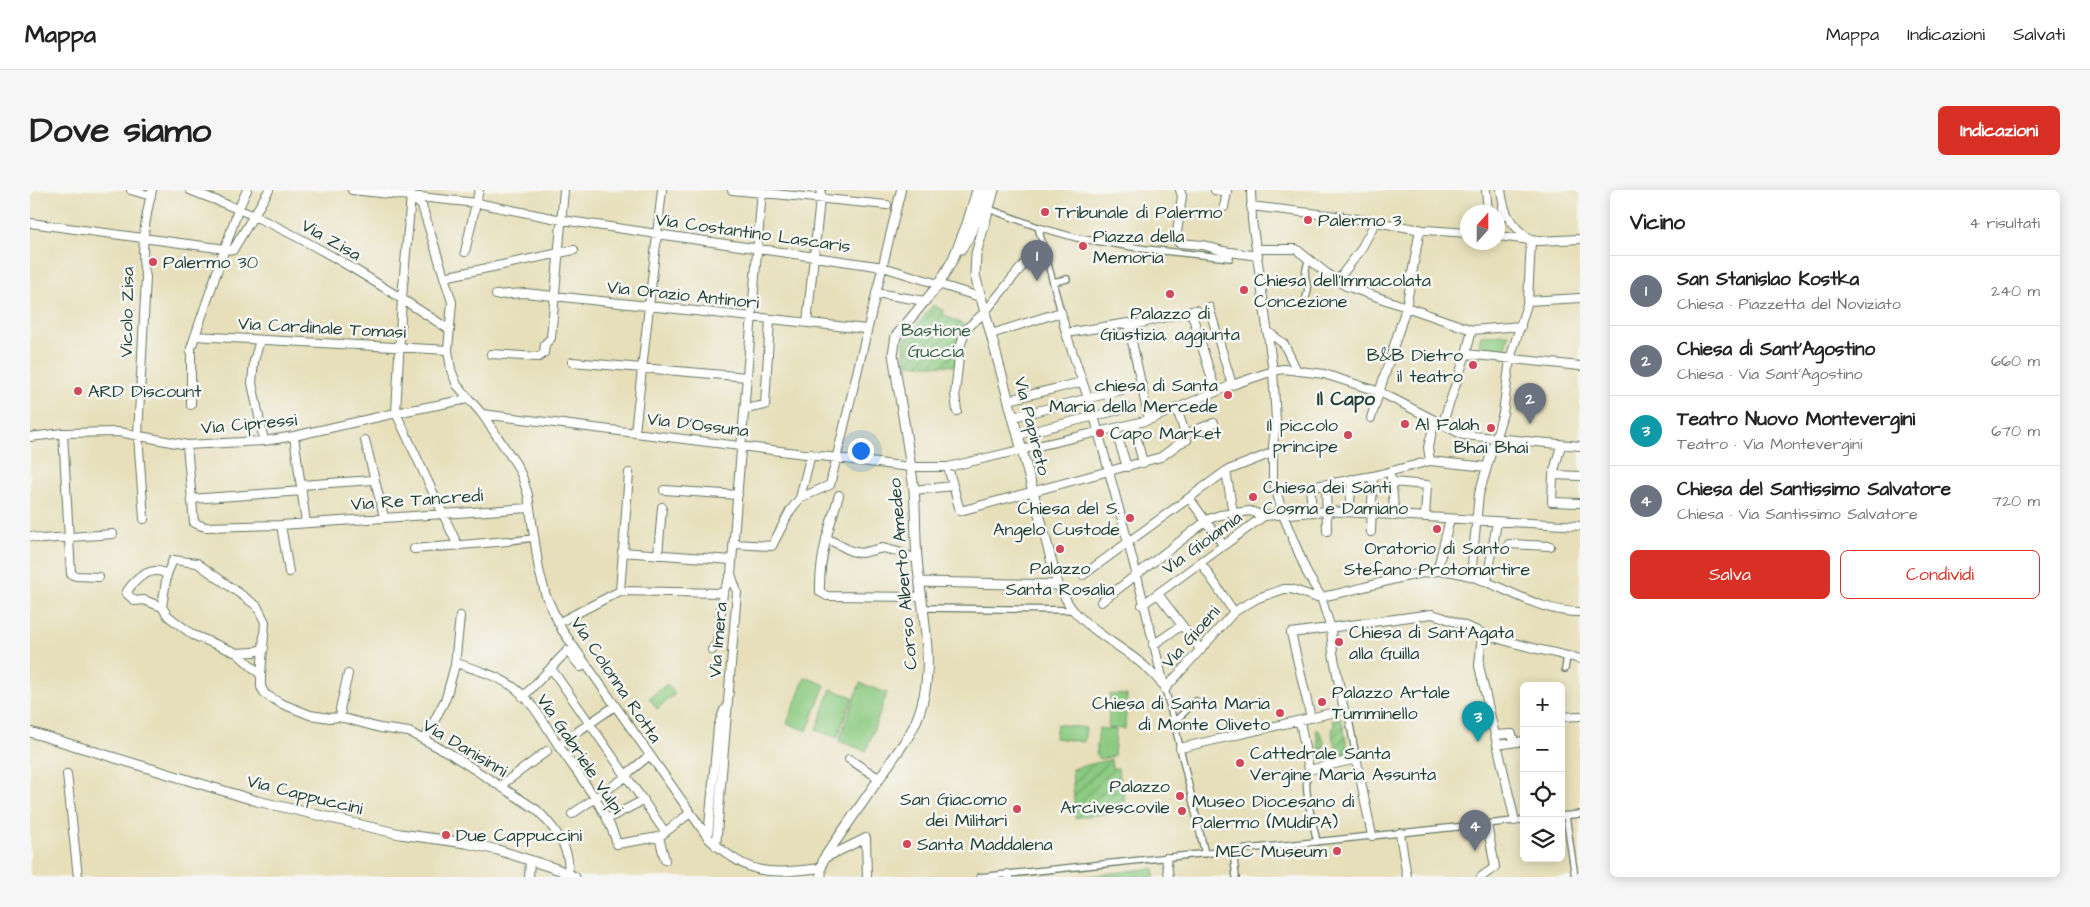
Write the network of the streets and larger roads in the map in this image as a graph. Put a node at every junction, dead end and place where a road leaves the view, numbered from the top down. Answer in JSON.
{"nodes":[{"id":1,"x":131,"y":190,"type":"edge"},
{"id":2,"x":190,"y":190,"type":"edge"},
{"id":3,"x":247,"y":190,"type":"edge"},
{"id":4,"x":269,"y":190,"type":"edge"},
{"id":5,"x":352,"y":190,"type":"edge"},
{"id":6,"x":479,"y":190,"type":"edge"},
{"id":7,"x":564,"y":190,"type":"edge"},
{"id":8,"x":662,"y":190,"type":"edge"},
{"id":9,"x":732,"y":190,"type":"edge"},
{"id":10,"x":820,"y":190,"type":"edge"},
{"id":11,"x":901,"y":190,"type":"edge"},
{"id":12,"x":977,"y":190,"type":"edge"},
{"id":13,"x":986,"y":190,"type":"edge"},
{"id":14,"x":994,"y":190,"type":"edge"},
{"id":15,"x":1180,"y":190,"type":"edge"},
{"id":16,"x":1215,"y":190,"type":"edge"},
{"id":17,"x":1251,"y":190,"type":"edge"},
{"id":18,"x":1486,"y":190,"type":"edge"},
{"id":19,"x":1501,"y":190,"type":"edge"},
{"id":20,"x":762,"y":192,"type":"edge"},
{"id":21,"x":152,"y":193,"type":"edge"},
{"id":22,"x":410,"y":193,"type":"edge"},
{"id":23,"x":820,"y":199,"type":"junction"},
{"id":24,"x":477,"y":203,"type":"junction"},
{"id":25,"x":887,"y":205,"type":"dead end"},
{"id":26,"x":1487,"y":205,"type":"edge"},
{"id":27,"x":1503,"y":205,"type":"edge"},
{"id":28,"x":1224,"y":206,"type":"dead end"},
{"id":29,"x":1251,"y":206,"type":"junction"},
{"id":30,"x":989,"y":209,"type":"junction"},
{"id":31,"x":238,"y":210,"type":"junction"},
{"id":32,"x":1505,"y":211,"type":"edge"},
{"id":33,"x":253,"y":216,"type":"junction"},
{"id":34,"x":562,"y":220,"type":"junction"},
{"id":35,"x":1376,"y":221,"type":"junction"},
{"id":36,"x":30,"y":223,"type":"edge"},
{"id":37,"x":1038,"y":227,"type":"junction"},
{"id":38,"x":1423,"y":230,"type":"junction"},
{"id":39,"x":1460,"y":232,"type":"edge"},
{"id":40,"x":658,"y":234,"type":"junction"},
{"id":41,"x":1505,"y":237,"type":"edge"},
{"id":42,"x":144,"y":238,"type":"junction"},
{"id":43,"x":1580,"y":239,"type":"edge"},
{"id":44,"x":1531,"y":240,"type":"junction"},
{"id":45,"x":757,"y":249,"type":"junction"},
{"id":46,"x":1036,"y":249,"type":"dead end"},
{"id":47,"x":226,"y":250,"type":"junction"},
{"id":48,"x":574,"y":250,"type":"dead end"},
{"id":49,"x":465,"y":252,"type":"dead end"},
{"id":50,"x":560,"y":252,"type":"junction"},
{"id":51,"x":1230,"y":252,"type":"junction"},
{"id":52,"x":1258,"y":253,"type":"junction"},
{"id":53,"x":814,"y":256,"type":"junction"},
{"id":54,"x":953,"y":259,"type":"junction"},
{"id":55,"x":1308,"y":260,"type":"junction"},
{"id":56,"x":883,"y":267,"type":"junction"},
{"id":57,"x":444,"y":277,"type":"junction"},
{"id":58,"x":1067,"y":279,"type":"dead end"},
{"id":59,"x":1337,"y":281,"type":"junction"},
{"id":60,"x":1053,"y":282,"type":"junction"},
{"id":61,"x":939,"y":284,"type":"junction"},
{"id":62,"x":876,"y":293,"type":"junction"},
{"id":63,"x":496,"y":295,"type":"dead end"},
{"id":64,"x":980,"y":297,"type":"junction"},
{"id":65,"x":402,"y":298,"type":"junction"},
{"id":66,"x":555,"y":298,"type":"junction"},
{"id":67,"x":1580,"y":298,"type":"edge"},
{"id":68,"x":925,"y":301,"type":"junction"},
{"id":69,"x":1528,"y":301,"type":"junction"},
{"id":70,"x":1304,"y":305,"type":"dead end"},
{"id":71,"x":1209,"y":307,"type":"dead end"},
{"id":72,"x":649,"y":308,"type":"junction"},
{"id":73,"x":1406,"y":308,"type":"junction"},
{"id":74,"x":985,"y":312,"type":"junction"},
{"id":75,"x":1062,"y":312,"type":"junction"},
{"id":76,"x":752,"y":317,"type":"junction"},
{"id":77,"x":770,"y":319,"type":"junction"},
{"id":78,"x":807,"y":323,"type":"junction"},
{"id":79,"x":1128,"y":324,"type":"junction"},
{"id":80,"x":1521,"y":326,"type":"junction"},
{"id":81,"x":866,"y":329,"type":"junction"},
{"id":82,"x":450,"y":330,"type":"junction"},
{"id":83,"x":1472,"y":330,"type":"junction"},
{"id":84,"x":1267,"y":331,"type":"junction"},
{"id":85,"x":1066,"y":333,"type":"junction"},
{"id":86,"x":991,"y":334,"type":"junction"},
{"id":87,"x":195,"y":336,"type":"junction"},
{"id":88,"x":260,"y":340,"type":"junction"},
{"id":89,"x":398,"y":348,"type":"junction"},
{"id":90,"x":448,"y":350,"type":"junction"},
{"id":91,"x":491,"y":354,"type":"dead end"},
{"id":92,"x":1466,"y":354,"type":"junction"},
{"id":93,"x":1510,"y":359,"type":"junction"},
{"id":94,"x":572,"y":362,"type":"dead end"},
{"id":95,"x":1580,"y":366,"type":"edge"},
{"id":96,"x":643,"y":368,"type":"junction"},
{"id":97,"x":1273,"y":370,"type":"junction"},
{"id":98,"x":1297,"y":370,"type":"junction"},
{"id":99,"x":747,"y":377,"type":"junction"},
{"id":100,"x":1082,"y":382,"type":"junction"},
{"id":101,"x":1142,"y":385,"type":"junction"},
{"id":102,"x":1232,"y":385,"type":"junction"},
{"id":103,"x":1216,"y":392,"type":"junction"},
{"id":104,"x":1380,"y":392,"type":"junction"},
{"id":105,"x":468,"y":399,"type":"junction"},
{"id":106,"x":1089,"y":399,"type":"junction"},
{"id":107,"x":1008,"y":400,"type":"junction"},
{"id":108,"x":191,"y":405,"type":"dead end"},
{"id":109,"x":1127,"y":408,"type":"dead end"},
{"id":110,"x":744,"y":409,"type":"junction"},
{"id":111,"x":1177,"y":409,"type":"junction"},
{"id":112,"x":957,"y":411,"type":"dead end"},
{"id":113,"x":396,"y":413,"type":"junction"},
{"id":114,"x":482,"y":414,"type":"junction"},
{"id":115,"x":1094,"y":416,"type":"junction"},
{"id":116,"x":1013,"y":417,"type":"junction"},
{"id":117,"x":1371,"y":418,"type":"dead end"},
{"id":118,"x":1149,"y":420,"type":"junction"},
{"id":119,"x":1214,"y":423,"type":"dead end"},
{"id":120,"x":1439,"y":423,"type":"junction"},
{"id":121,"x":1133,"y":424,"type":"junction"},
{"id":122,"x":1115,"y":429,"type":"junction"},
{"id":123,"x":635,"y":432,"type":"junction"},
{"id":124,"x":63,"y":433,"type":"junction"},
{"id":125,"x":1098,"y":433,"type":"junction"},
{"id":126,"x":1185,"y":434,"type":"junction"},
{"id":127,"x":1018,"y":435,"type":"junction"},
{"id":128,"x":138,"y":436,"type":"junction"},
{"id":129,"x":294,"y":436,"type":"junction"},
{"id":130,"x":30,"y":437,"type":"edge"},
{"id":131,"x":1497,"y":437,"type":"junction"},
{"id":132,"x":365,"y":440,"type":"dead end"},
{"id":133,"x":264,"y":441,"type":"junction"},
{"id":134,"x":187,"y":445,"type":"junction"},
{"id":135,"x":742,"y":445,"type":"junction"},
{"id":136,"x":1561,"y":445,"type":"junction"},
{"id":137,"x":1580,"y":446,"type":"edge"},
{"id":138,"x":1022,"y":450,"type":"junction"},
{"id":139,"x":811,"y":454,"type":"junction"},
{"id":140,"x":1273,"y":455,"type":"junction"},
{"id":141,"x":837,"y":457,"type":"junction"},
{"id":142,"x":1430,"y":461,"type":"junction"},
{"id":143,"x":1143,"y":462,"type":"junction"},
{"id":144,"x":910,"y":467,"type":"junction"},
{"id":145,"x":948,"y":467,"type":"junction"},
{"id":146,"x":1127,"y":467,"type":"junction"},
{"id":147,"x":1487,"y":467,"type":"junction"},
{"id":148,"x":1226,"y":471,"type":"junction"},
{"id":149,"x":1390,"y":471,"type":"junction"},
{"id":150,"x":1109,"y":472,"type":"junction"},
{"id":151,"x":629,"y":473,"type":"dead end"},
{"id":152,"x":1553,"y":475,"type":"junction"},
{"id":153,"x":1373,"y":476,"type":"junction"},
{"id":154,"x":1580,"y":476,"type":"edge"},
{"id":155,"x":373,"y":480,"type":"junction"},
{"id":156,"x":1352,"y":480,"type":"junction"},
{"id":157,"x":1392,"y":482,"type":"junction"},
{"id":158,"x":1326,"y":484,"type":"junction"},
{"id":159,"x":952,"y":486,"type":"junction"},
{"id":160,"x":302,"y":488,"type":"junction"},
{"id":161,"x":664,"y":490,"type":"dead end"},
{"id":162,"x":914,"y":490,"type":"junction"},
{"id":163,"x":1032,"y":492,"type":"junction"},
{"id":164,"x":738,"y":495,"type":"junction"},
{"id":165,"x":839,"y":495,"type":"dead end"},
{"id":166,"x":800,"y":498,"type":"junction"},
{"id":167,"x":1189,"y":498,"type":"junction"},
{"id":168,"x":191,"y":499,"type":"junction"},
{"id":169,"x":1580,"y":503,"type":"edge"},
{"id":170,"x":662,"y":507,"type":"dead end"},
{"id":171,"x":529,"y":508,"type":"junction"},
{"id":172,"x":1327,"y":511,"type":"junction"},
{"id":173,"x":1312,"y":512,"type":"junction"},
{"id":174,"x":1349,"y":512,"type":"junction"},
{"id":175,"x":443,"y":513,"type":"junction"},
{"id":176,"x":1233,"y":513,"type":"junction"},
{"id":177,"x":1371,"y":514,"type":"junction"},
{"id":178,"x":1283,"y":515,"type":"junction"},
{"id":179,"x":1264,"y":516,"type":"junction"},
{"id":180,"x":1395,"y":516,"type":"junction"},
{"id":181,"x":1425,"y":517,"type":"junction"},
{"id":182,"x":384,"y":518,"type":"junction"},
{"id":183,"x":144,"y":519,"type":"dead end"},
{"id":184,"x":1450,"y":519,"type":"junction"},
{"id":185,"x":1476,"y":520,"type":"junction"},
{"id":186,"x":306,"y":522,"type":"junction"},
{"id":187,"x":1206,"y":522,"type":"junction"},
{"id":188,"x":1497,"y":522,"type":"junction"},
{"id":189,"x":281,"y":525,"type":"junction"},
{"id":190,"x":1580,"y":526,"type":"edge"},
{"id":191,"x":1327,"y":531,"type":"dead end"},
{"id":192,"x":1371,"y":532,"type":"dead end"},
{"id":193,"x":113,"y":534,"type":"dead end"},
{"id":194,"x":30,"y":536,"type":"edge"},
{"id":195,"x":67,"y":538,"type":"junction"},
{"id":196,"x":534,"y":538,"type":"junction"},
{"id":197,"x":826,"y":538,"type":"junction"},
{"id":198,"x":508,"y":541,"type":"joint"},
{"id":199,"x":1128,"y":543,"type":"junction"},
{"id":200,"x":734,"y":544,"type":"junction"},
{"id":201,"x":1508,"y":544,"type":"dead end"},
{"id":202,"x":458,"y":546,"type":"junction"},
{"id":203,"x":1224,"y":546,"type":"junction"},
{"id":204,"x":1550,"y":546,"type":"dead end"},
{"id":205,"x":414,"y":549,"type":"dead end"},
{"id":206,"x":622,"y":552,"type":"junction"},
{"id":207,"x":658,"y":555,"type":"junction"},
{"id":208,"x":732,"y":560,"type":"junction"},
{"id":209,"x":917,"y":560,"type":"junction"},
{"id":210,"x":1201,"y":563,"type":"junction"},
{"id":211,"x":1437,"y":571,"type":"junction"},
{"id":212,"x":289,"y":572,"type":"dead end"},
{"id":213,"x":167,"y":574,"type":"junction"},
{"id":214,"x":731,"y":574,"type":"junction"},
{"id":215,"x":1083,"y":575,"type":"dead end"},
{"id":216,"x":1137,"y":576,"type":"junction"},
{"id":217,"x":1471,"y":576,"type":"junction"},
{"id":218,"x":99,"y":577,"type":"dead end"},
{"id":219,"x":1488,"y":581,"type":"junction"},
{"id":220,"x":921,"y":582,"type":"junction"},
{"id":221,"x":1058,"y":585,"type":"junction"},
{"id":222,"x":620,"y":590,"type":"junction"},
{"id":223,"x":723,"y":593,"type":"junction"},
{"id":224,"x":1158,"y":594,"type":"junction"},
{"id":225,"x":922,"y":597,"type":"junction"},
{"id":226,"x":1322,"y":597,"type":"junction"},
{"id":227,"x":1101,"y":602,"type":"dead end"},
{"id":228,"x":1143,"y":605,"type":"junction"},
{"id":229,"x":162,"y":607,"type":"junction"},
{"id":230,"x":923,"y":608,"type":"junction"},
{"id":231,"x":1073,"y":610,"type":"junction"},
{"id":232,"x":1234,"y":612,"type":"junction"},
{"id":233,"x":1580,"y":612,"type":"edge"},
{"id":234,"x":460,"y":616,"type":"dead end"},
{"id":235,"x":558,"y":623,"type":"junction"},
{"id":236,"x":1182,"y":625,"type":"junction"},
{"id":237,"x":1331,"y":629,"type":"junction"},
{"id":238,"x":1482,"y":633,"type":"junction"},
{"id":239,"x":1153,"y":645,"type":"junction"},
{"id":240,"x":264,"y":648,"type":"junction"},
{"id":241,"x":712,"y":650,"type":"dead end"},
{"id":242,"x":1200,"y":650,"type":"junction"},
{"id":243,"x":238,"y":653,"type":"junction"},
{"id":244,"x":1567,"y":656,"type":"junction"},
{"id":245,"x":1580,"y":659,"type":"edge"},
{"id":246,"x":456,"y":663,"type":"junction"},
{"id":247,"x":585,"y":664,"type":"junction"},
{"id":248,"x":551,"y":668,"type":"junction"},
{"id":249,"x":1565,"y":670,"type":"dead end"},
{"id":250,"x":348,"y":674,"type":"dead end"},
{"id":251,"x":261,"y":675,"type":"junction"},
{"id":252,"x":1165,"y":689,"type":"junction"},
{"id":253,"x":524,"y":697,"type":"junction"},
{"id":254,"x":728,"y":699,"type":"junction"},
{"id":255,"x":1196,"y":700,"type":"dead end"},
{"id":256,"x":616,"y":706,"type":"junction"},
{"id":257,"x":1344,"y":710,"type":"junction"},
{"id":258,"x":1580,"y":716,"type":"edge"},
{"id":259,"x":1565,"y":717,"type":"edge"},
{"id":260,"x":342,"y":718,"type":"junction"},
{"id":261,"x":1310,"y":718,"type":"junction"},
{"id":262,"x":1300,"y":721,"type":"junction"},
{"id":263,"x":1174,"y":722,"type":"junction"},
{"id":264,"x":590,"y":723,"type":"junction"},
{"id":265,"x":30,"y":732,"type":"edge"},
{"id":266,"x":1495,"y":735,"type":"junction"},
{"id":267,"x":425,"y":739,"type":"junction"},
{"id":268,"x":1520,"y":741,"type":"edge"},
{"id":269,"x":1514,"y":742,"type":"junction"},
{"id":270,"x":558,"y":745,"type":"junction"},
{"id":271,"x":1497,"y":745,"type":"junction"},
{"id":272,"x":1180,"y":748,"type":"junction"},
{"id":273,"x":548,"y":751,"type":"dead end"},
{"id":274,"x":650,"y":755,"type":"junction"},
{"id":275,"x":849,"y":759,"type":"dead end"},
{"id":276,"x":1354,"y":761,"type":"junction"},
{"id":277,"x":1309,"y":770,"type":"junction"},
{"id":278,"x":67,"y":774,"type":"dead end"},
{"id":279,"x":627,"y":776,"type":"junction"},
{"id":280,"x":880,"y":779,"type":"junction"},
{"id":281,"x":500,"y":786,"type":"junction"},
{"id":282,"x":595,"y":799,"type":"junction"},
{"id":283,"x":644,"y":800,"type":"junction"},
{"id":284,"x":690,"y":813,"type":"junction"},
{"id":285,"x":572,"y":814,"type":"dead end"},
{"id":286,"x":1580,"y":814,"type":"edge"},
{"id":287,"x":1565,"y":816,"type":"edge"},
{"id":288,"x":1564,"y":817,"type":"edge"},
{"id":289,"x":607,"y":819,"type":"junction"},
{"id":290,"x":1520,"y":820,"type":"edge"},
{"id":291,"x":1514,"y":821,"type":"junction"},
{"id":292,"x":1488,"y":824,"type":"junction"},
{"id":293,"x":662,"y":834,"type":"junction"},
{"id":294,"x":1400,"y":834,"type":"junction"},
{"id":295,"x":1372,"y":836,"type":"junction"},
{"id":296,"x":708,"y":837,"type":"junction"},
{"id":297,"x":1317,"y":842,"type":"junction"},
{"id":298,"x":716,"y":846,"type":"junction"},
{"id":299,"x":1233,"y":851,"type":"junction"},
{"id":300,"x":1205,"y":854,"type":"junction"},
{"id":301,"x":1166,"y":858,"type":"junction"},
{"id":302,"x":530,"y":860,"type":"junction"},
{"id":303,"x":665,"y":860,"type":"dead end"},
{"id":304,"x":822,"y":868,"type":"edge"},
{"id":305,"x":571,"y":875,"type":"edge"},
{"id":306,"x":1009,"y":876,"type":"edge"},
{"id":307,"x":78,"y":877,"type":"edge"},
{"id":308,"x":529,"y":877,"type":"edge"},
{"id":309,"x":867,"y":877,"type":"edge"},
{"id":310,"x":980,"y":877,"type":"edge"},
{"id":311,"x":1168,"y":877,"type":"edge"},
{"id":312,"x":1236,"y":877,"type":"edge"},
{"id":313,"x":1406,"y":877,"type":"edge"},
{"id":314,"x":1481,"y":877,"type":"edge"},
{"id":315,"x":1575,"y":877,"type":"edge"}],
"edges":[{"from":1,"to":21,"type":"street"},
{"from":2,"to":31,"type":"street","name":"Via Zisa"},
{"from":3,"to":31,"type":"street"},
{"from":4,"to":33,"type":"street"},
{"from":5,"to":22,"type":"street","name":"Via Costantino Lascaris"},
{"from":6,"to":24,"type":"street"},
{"from":7,"to":34,"type":"street"},
{"from":8,"to":40,"type":"street"},
{"from":9,"to":20,"type":"street"},
{"from":10,"to":23,"type":"street"},
{"from":11,"to":56,"type":"street"},
{"from":12,"to":54,"type":"street","name":"Corso Alberto Amedeo"},
{"from":13,"to":54,"type":"street","name":"Corso Alberto Amedeo"},
{"from":14,"to":30,"type":"street"},
{"from":15,"to":51,"type":"street"},
{"from":16,"to":28,"type":"street"},
{"from":17,"to":29,"type":"street"},
{"from":18,"to":26,"type":"street"},
{"from":19,"to":27,"type":"street"},
{"from":20,"to":23,"type":"street"},
{"from":20,"to":45,"type":"street","name":"Via Imera"},
{"from":21,"to":42,"type":"street","name":"Vicolo Zisa"},
{"from":22,"to":24,"type":"street","name":"Via Costantino Lascaris"},
{"from":22,"to":57,"type":"street","name":"Via Colonna Rotta"},
{"from":22,"to":65,"type":"street"},
{"from":23,"to":25,"type":"street"},
{"from":23,"to":53,"type":"street"},
{"from":24,"to":34,"type":"street","name":"Via Costantino Lascaris"},
{"from":24,"to":49,"type":"street"},
{"from":29,"to":35,"type":"street"},
{"from":29,"to":52,"type":"street"},
{"from":30,"to":37,"type":"street"},
{"from":30,"to":64,"type":"street","name":"Via Papireto"},
{"from":31,"to":33,"type":"street","name":"Via Zisa"},
{"from":31,"to":47,"type":"street"},
{"from":32,"to":44,"type":"street"},
{"from":33,"to":47,"type":"street"},
{"from":33,"to":65,"type":"street","name":"Via Zisa"},
{"from":34,"to":40,"type":"street","name":"Via Costantino Lascaris"},
{"from":34,"to":50,"type":"street"},
{"from":35,"to":38,"type":"street"},
{"from":35,"to":59,"type":"street"},
{"from":36,"to":42,"type":"street"},
{"from":37,"to":51,"type":"street"},
{"from":37,"to":60,"type":"street"},
{"from":38,"to":39,"type":"street"},
{"from":38,"to":73,"type":"street"},
{"from":40,"to":45,"type":"street","name":"Via Costantino Lascaris"},
{"from":40,"to":72,"type":"street"},
{"from":41,"to":44,"type":"street"},
{"from":42,"to":47,"type":"street"},
{"from":42,"to":128,"type":"street","name":"Vicolo Zisa"},
{"from":43,"to":44,"type":"street"},
{"from":44,"to":69,"type":"street"},
{"from":45,"to":53,"type":"street","name":"Via Costantino Lascaris"},
{"from":45,"to":76,"type":"street","name":"Via Imera"},
{"from":46,"to":74,"type":"street"},
{"from":47,"to":87,"type":"street"},
{"from":48,"to":50,"type":"street"},
{"from":50,"to":57,"type":"street"},
{"from":50,"to":66,"type":"street"},
{"from":51,"to":52,"type":"street"},
{"from":52,"to":55,"type":"street"},
{"from":52,"to":84,"type":"street"},
{"from":53,"to":56,"type":"street","name":"Via Costantino Lascaris"},
{"from":53,"to":78,"type":"street"},
{"from":54,"to":61,"type":"street","name":"Corso Alberto Amedeo"},
{"from":55,"to":59,"type":"street"},
{"from":55,"to":70,"type":"street"},
{"from":56,"to":61,"type":"street","name":"Via Costantino Lascaris"},
{"from":56,"to":62,"type":"street"},
{"from":57,"to":82,"type":"street","name":"Via Colonna Rotta"},
{"from":58,"to":60,"type":"street"},
{"from":59,"to":73,"type":"street"},
{"from":60,"to":75,"type":"street"},
{"from":61,"to":64,"type":"street","name":"Via Costantino Lascaris"},
{"from":61,"to":68,"type":"street","name":"Corso Alberto Amedeo"},
{"from":62,"to":68,"type":"street"},
{"from":62,"to":81,"type":"street"},
{"from":63,"to":66,"type":"street","name":"Via Orazio Antinori"},
{"from":64,"to":74,"type":"street","name":"Via Papireto"},
{"from":65,"to":82,"type":"street","name":"Via Zisa"},
{"from":65,"to":89,"type":"street"},
{"from":66,"to":72,"type":"street","name":"Via Orazio Antinori"},
{"from":66,"to":91,"type":"street"},
{"from":67,"to":69,"type":"street"},
{"from":68,"to":144,"type":"street","name":"Corso Alberto Amedeo"},
{"from":69,"to":80,"type":"street"},
{"from":71,"to":102,"type":"street"},
{"from":72,"to":76,"type":"street","name":"Via Orazio Antinori"},
{"from":72,"to":96,"type":"street"},
{"from":73,"to":83,"type":"street"},
{"from":73,"to":104,"type":"street"},
{"from":74,"to":86,"type":"street","name":"Via Papireto"},
{"from":74,"to":112,"type":"street"},
{"from":75,"to":85,"type":"street"},
{"from":75,"to":86,"type":"street"},
{"from":76,"to":77,"type":"street","name":"Via Orazio Antinori"},
{"from":76,"to":99,"type":"street","name":"Via Imera"},
{"from":77,"to":78,"type":"street","name":"Via Orazio Antinori"},
{"from":77,"to":110,"type":"street"},
{"from":78,"to":81,"type":"street","name":"Via Orazio Antinori"},
{"from":79,"to":85,"type":"street"},
{"from":79,"to":101,"type":"street"},
{"from":79,"to":103,"type":"street"},
{"from":80,"to":83,"type":"street"},
{"from":80,"to":93,"type":"street"},
{"from":81,"to":141,"type":"street"},
{"from":82,"to":90,"type":"street","name":"Via Colonna Rotta"},
{"from":83,"to":92,"type":"street"},
{"from":84,"to":97,"type":"street"},
{"from":84,"to":98,"type":"street"},
{"from":85,"to":100,"type":"street"},
{"from":86,"to":107,"type":"street","name":"Via Papireto"},
{"from":87,"to":88,"type":"street","name":"Via Cardinale Tomasi"},
{"from":87,"to":108,"type":"street"},
{"from":88,"to":89,"type":"street","name":"Via Cardinale Tomasi"},
{"from":88,"to":133,"type":"street"},
{"from":89,"to":90,"type":"street","name":"Via Cardinale Tomasi"},
{"from":89,"to":113,"type":"street"},
{"from":90,"to":105,"type":"street","name":"Via Colonna Rotta"},
{"from":92,"to":93,"type":"street"},
{"from":92,"to":120,"type":"street"},
{"from":93,"to":95,"type":"street"},
{"from":93,"to":131,"type":"street"},
{"from":94,"to":96,"type":"street"},
{"from":96,"to":99,"type":"street"},
{"from":96,"to":123,"type":"street"},
{"from":97,"to":98,"type":"street"},
{"from":97,"to":102,"type":"street","name":"Via D'Ossuna"},
{"from":97,"to":140,"type":"street"},
{"from":98,"to":104,"type":"street"},
{"from":99,"to":110,"type":"street","name":"Via Imera"},
{"from":100,"to":106,"type":"street"},
{"from":100,"to":107,"type":"street"},
{"from":101,"to":106,"type":"street"},
{"from":101,"to":118,"type":"street"},
{"from":102,"to":103,"type":"street","name":"Via D'Ossuna"},
{"from":103,"to":111,"type":"street","name":"Via D'Ossuna"},
{"from":104,"to":117,"type":"street"},
{"from":104,"to":120,"type":"street"},
{"from":105,"to":113,"type":"street","name":"Via Cipressi"},
{"from":105,"to":114,"type":"street","name":"Via Colonna Rotta"},
{"from":106,"to":115,"type":"street"},
{"from":106,"to":116,"type":"street"},
{"from":107,"to":116,"type":"street","name":"Via Papireto"},
{"from":109,"to":115,"type":"street"},
{"from":110,"to":135,"type":"street","name":"Via Imera"},
{"from":111,"to":118,"type":"street","name":"Via D'Ossuna"},
{"from":111,"to":126,"type":"street"},
{"from":113,"to":129,"type":"street","name":"Via Cipressi"},
{"from":113,"to":175,"type":"street"},
{"from":114,"to":123,"type":"street","name":"Via D'Ossuna"},
{"from":114,"to":171,"type":"street","name":"Via Colonna Rotta"},
{"from":115,"to":125,"type":"street"},
{"from":115,"to":127,"type":"street"},
{"from":116,"to":127,"type":"street","name":"Via Papireto"},
{"from":118,"to":121,"type":"street","name":"Via D'Ossuna"},
{"from":119,"to":126,"type":"street"},
{"from":120,"to":131,"type":"street"},
{"from":120,"to":142,"type":"street"},
{"from":121,"to":122,"type":"street","name":"Via D'Ossuna"},
{"from":121,"to":143,"type":"street"},
{"from":122,"to":125,"type":"street","name":"Via D'Ossuna"},
{"from":122,"to":146,"type":"street"},
{"from":123,"to":135,"type":"street","name":"Via D'Ossuna"},
{"from":124,"to":128,"type":"street","name":"Via Cipressi"},
{"from":124,"to":130,"type":"street","name":"Via Cipressi"},
{"from":124,"to":195,"type":"street"},
{"from":125,"to":138,"type":"street","name":"Via D'Ossuna"},
{"from":125,"to":150,"type":"street"},
{"from":126,"to":143,"type":"street"},
{"from":127,"to":138,"type":"street","name":"Via Papireto"},
{"from":128,"to":134,"type":"street","name":"Via Cipressi"},
{"from":128,"to":183,"type":"street","name":"Vicolo Zisa"},
{"from":129,"to":133,"type":"street","name":"Via Cipressi"},
{"from":129,"to":160,"type":"street"},
{"from":131,"to":136,"type":"street"},
{"from":131,"to":147,"type":"street"},
{"from":132,"to":155,"type":"street"},
{"from":133,"to":134,"type":"street","name":"Via Cipressi"},
{"from":134,"to":168,"type":"street"},
{"from":135,"to":139,"type":"street","name":"Via D'Ossuna"},
{"from":135,"to":164,"type":"street","name":"Via Imera"},
{"from":136,"to":137,"type":"street"},
{"from":136,"to":152,"type":"street"},
{"from":138,"to":145,"type":"street","name":"Via D'Ossuna"},
{"from":138,"to":163,"type":"street","name":"Via Papireto"},
{"from":139,"to":141,"type":"street","name":"Via D'Ossuna"},
{"from":139,"to":166,"type":"street"},
{"from":140,"to":148,"type":"street"},
{"from":140,"to":178,"type":"street"},
{"from":141,"to":144,"type":"street","name":"Via D'Ossuna"},
{"from":141,"to":166,"type":"street"},
{"from":142,"to":147,"type":"street"},
{"from":142,"to":149,"type":"street"},
{"from":143,"to":146,"type":"street"},
{"from":144,"to":145,"type":"street","name":"Via D'Ossuna"},
{"from":144,"to":162,"type":"street","name":"Corso Alberto Amedeo"},
{"from":145,"to":159,"type":"street"},
{"from":146,"to":150,"type":"street"},
{"from":147,"to":185,"type":"street"},
{"from":148,"to":167,"type":"street"},
{"from":148,"to":176,"type":"street"},
{"from":149,"to":153,"type":"street"},
{"from":149,"to":157,"type":"street"},
{"from":150,"to":163,"type":"street"},
{"from":150,"to":199,"type":"street"},
{"from":151,"to":206,"type":"street"},
{"from":152,"to":154,"type":"street"},
{"from":152,"to":169,"type":"street"},
{"from":153,"to":156,"type":"street"},
{"from":153,"to":177,"type":"street"},
{"from":155,"to":160,"type":"street"},
{"from":155,"to":182,"type":"street"},
{"from":156,"to":158,"type":"street"},
{"from":156,"to":174,"type":"street"},
{"from":157,"to":180,"type":"street"},
{"from":157,"to":181,"type":"street"},
{"from":158,"to":172,"type":"street"},
{"from":158,"to":173,"type":"street"},
{"from":159,"to":162,"type":"street"},
{"from":159,"to":163,"type":"street"},
{"from":160,"to":168,"type":"street"},
{"from":160,"to":186,"type":"street"},
{"from":161,"to":164,"type":"street"},
{"from":162,"to":209,"type":"street","name":"Corso Alberto Amedeo"},
{"from":163,"to":221,"type":"street","name":"Via Papireto"},
{"from":164,"to":200,"type":"street","name":"Via Imera"},
{"from":165,"to":197,"type":"street"},
{"from":166,"to":200,"type":"street"},
{"from":167,"to":187,"type":"street"},
{"from":167,"to":199,"type":"street"},
{"from":168,"to":189,"type":"street","name":"Via Re Tancredi"},
{"from":170,"to":207,"type":"street"},
{"from":171,"to":175,"type":"street","name":"Via Re Tancredi"},
{"from":171,"to":196,"type":"street","name":"Via Colonna Rotta"},
{"from":172,"to":173,"type":"street","name":"Via Gioiamia"},
{"from":172,"to":174,"type":"street","name":"Via Gioiamia"},
{"from":172,"to":191,"type":"street"},
{"from":173,"to":178,"type":"street","name":"Via Gioiamia"},
{"from":174,"to":177,"type":"street","name":"Via Gioiamia"},
{"from":175,"to":182,"type":"street","name":"Via Re Tancredi"},
{"from":175,"to":202,"type":"street"},
{"from":176,"to":179,"type":"street"},
{"from":176,"to":187,"type":"street"},
{"from":177,"to":180,"type":"street","name":"Via Gioiamia"},
{"from":177,"to":192,"type":"street"},
{"from":178,"to":179,"type":"street","name":"Via Gioiamia"},
{"from":178,"to":226,"type":"street"},
{"from":179,"to":203,"type":"street","name":"Via Gioiamia"},
{"from":180,"to":181,"type":"street","name":"Via Gioiamia"},
{"from":181,"to":184,"type":"street","name":"Via Gioiamia"},
{"from":182,"to":186,"type":"street","name":"Via Re Tancredi"},
{"from":184,"to":185,"type":"street","name":"Via Gioiamia"},
{"from":184,"to":211,"type":"street"},
{"from":185,"to":188,"type":"street","name":"Via Gioiamia"},
{"from":185,"to":217,"type":"street"},
{"from":186,"to":189,"type":"street","name":"Via Re Tancredi"},
{"from":187,"to":203,"type":"street"},
{"from":187,"to":216,"type":"street"},
{"from":188,"to":190,"type":"street","name":"Via Gioiamia"},
{"from":188,"to":219,"type":"street"},
{"from":189,"to":212,"type":"street"},
{"from":193,"to":195,"type":"street"},
{"from":194,"to":195,"type":"street"},
{"from":195,"to":218,"type":"street"},
{"from":196,"to":198,"type":"street"},
{"from":196,"to":235,"type":"street","name":"Via Colonna Rotta"},
{"from":197,"to":209,"type":"street"},
{"from":197,"to":225,"type":"street"},
{"from":198,"to":202,"type":"street"},
{"from":199,"to":215,"type":"street"},
{"from":199,"to":216,"type":"street"},
{"from":200,"to":208,"type":"street","name":"Via Imera"},
{"from":201,"to":204,"type":"street"},
{"from":202,"to":205,"type":"street"},
{"from":203,"to":210,"type":"street","name":"Via Gioiamia"},
{"from":206,"to":207,"type":"street"},
{"from":206,"to":222,"type":"street"},
{"from":207,"to":208,"type":"street"},
{"from":208,"to":214,"type":"street","name":"Via Imera"},
{"from":209,"to":220,"type":"street","name":"Corso Alberto Amedeo"},
{"from":210,"to":224,"type":"street","name":"Via Gioiamia"},
{"from":210,"to":232,"type":"street"},
{"from":211,"to":217,"type":"street"},
{"from":211,"to":226,"type":"street"},
{"from":213,"to":229,"type":"street"},
{"from":213,"to":229,"type":"street"},
{"from":213,"to":240,"type":"street"},
{"from":214,"to":223,"type":"street"},
{"from":214,"to":254,"type":"street","name":"Via Imera"},
{"from":216,"to":227,"type":"street"},
{"from":216,"to":228,"type":"street"},
{"from":217,"to":219,"type":"street"},
{"from":219,"to":233,"type":"street"},
{"from":220,"to":221,"type":"street"},
{"from":220,"to":225,"type":"street","name":"Corso Alberto Amedeo"},
{"from":221,"to":231,"type":"street"},
{"from":222,"to":223,"type":"street"},
{"from":222,"to":235,"type":"street"},
{"from":223,"to":241,"type":"street"},
{"from":224,"to":228,"type":"street","name":"Via Gioiamia"},
{"from":224,"to":236,"type":"street"},
{"from":225,"to":230,"type":"street","name":"Corso Alberto Amedeo"},
{"from":226,"to":232,"type":"street","name":"Via Gioeni"},
{"from":226,"to":237,"type":"street"},
{"from":228,"to":239,"type":"street"},
{"from":229,"to":243,"type":"street"},
{"from":230,"to":231,"type":"street"},
{"from":230,"to":280,"type":"street","name":"Corso Alberto Amedeo"},
{"from":231,"to":252,"type":"street"},
{"from":232,"to":242,"type":"street","name":"Via Gioeni"},
{"from":234,"to":246,"type":"street"},
{"from":235,"to":247,"type":"street","name":"Via Colonna Rotta"},
{"from":236,"to":239,"type":"street"},
{"from":236,"to":242,"type":"street"},
{"from":237,"to":238,"type":"street"},
{"from":237,"to":257,"type":"street"},
{"from":237,"to":261,"type":"street"},
{"from":238,"to":244,"type":"street"},
{"from":238,"to":266,"type":"street"},
{"from":239,"to":252,"type":"street"},
{"from":240,"to":243,"type":"street"},
{"from":240,"to":251,"type":"street"},
{"from":242,"to":252,"type":"street","name":"Via Gioeni"},
{"from":243,"to":251,"type":"street"},
{"from":244,"to":245,"type":"street"},
{"from":244,"to":249,"type":"street"},
{"from":246,"to":253,"type":"street","name":"Via Gabriele Vulpi"},
{"from":246,"to":267,"type":"street"},
{"from":247,"to":248,"type":"street"},
{"from":247,"to":256,"type":"street","name":"Via Colonna Rotta"},
{"from":248,"to":253,"type":"street"},
{"from":248,"to":264,"type":"street"},
{"from":250,"to":260,"type":"street"},
{"from":251,"to":260,"type":"street","name":"Via Danisinni"},
{"from":252,"to":263,"type":"street"},
{"from":253,"to":270,"type":"street","name":"Via Gabriele Vulpi"},
{"from":254,"to":296,"type":"street"},
{"from":254,"to":298,"type":"street","name":"Via Imera"},
{"from":255,"to":263,"type":"street"},
{"from":256,"to":264,"type":"street"},
{"from":256,"to":274,"type":"street","name":"Via Colonna Rotta"},
{"from":257,"to":261,"type":"street"},
{"from":257,"to":276,"type":"street"},
{"from":258,"to":259,"type":"street"},
{"from":260,"to":267,"type":"street","name":"Via Danisinni"},
{"from":261,"to":262,"type":"street"},
{"from":262,"to":272,"type":"street"},
{"from":262,"to":277,"type":"street"},
{"from":263,"to":272,"type":"street"},
{"from":264,"to":270,"type":"street"},
{"from":264,"to":279,"type":"street"},
{"from":265,"to":302,"type":"street","name":"Via Cappuccini"},
{"from":266,"to":269,"type":"street"},
{"from":266,"to":271,"type":"street"},
{"from":267,"to":281,"type":"street","name":"Via Danisinni"},
{"from":268,"to":269,"type":"street"},
{"from":269,"to":271,"type":"street"},
{"from":270,"to":282,"type":"street","name":"Via Gabriele Vulpi"},
{"from":271,"to":291,"type":"street"},
{"from":272,"to":300,"type":"street"},
{"from":273,"to":281,"type":"street"},
{"from":274,"to":279,"type":"street"},
{"from":274,"to":284,"type":"street","name":"Via Colonna Rotta"},
{"from":275,"to":280,"type":"street"},
{"from":276,"to":277,"type":"street"},
{"from":276,"to":295,"type":"street"},
{"from":277,"to":297,"type":"street"},
{"from":278,"to":307,"type":"street"},
{"from":279,"to":282,"type":"street"},
{"from":279,"to":283,"type":"street"},
{"from":280,"to":304,"type":"street","name":"Corso Alberto Amedeo"},
{"from":281,"to":305,"type":"street","name":"Via Danisinni"},
{"from":282,"to":285,"type":"street"},
{"from":282,"to":289,"type":"street","name":"Via Gabriele Vulpi"},
{"from":283,"to":289,"type":"street"},
{"from":283,"to":293,"type":"street"},
{"from":284,"to":293,"type":"street"},
{"from":284,"to":296,"type":"street","name":"Via Colonna Rotta"},
{"from":286,"to":287,"type":"street"},
{"from":288,"to":315,"type":"street"},
{"from":289,"to":293,"type":"street","name":"Via Gabriele Vulpi"},
{"from":290,"to":291,"type":"street"},
{"from":291,"to":292,"type":"street"},
{"from":292,"to":294,"type":"street"},
{"from":292,"to":314,"type":"street"},
{"from":293,"to":303,"type":"street"},
{"from":294,"to":295,"type":"street"},
{"from":294,"to":313,"type":"street"},
{"from":295,"to":297,"type":"street"},
{"from":296,"to":298,"type":"street","name":"Via Colonna Rotta"},
{"from":297,"to":299,"type":"street"},
{"from":298,"to":304,"type":"street","name":"Via Colonna Rotta"},
{"from":299,"to":300,"type":"street"},
{"from":299,"to":312,"type":"street"},
{"from":300,"to":301,"type":"street"},
{"from":301,"to":306,"type":"street"},
{"from":301,"to":311,"type":"street"},
{"from":302,"to":305,"type":"street","name":"Via Cappuccini"},
{"from":302,"to":308,"type":"street"},
{"from":304,"to":309,"type":"street","name":"Via Colonna Rotta"},
{"from":306,"to":310,"type":"street"}]}
